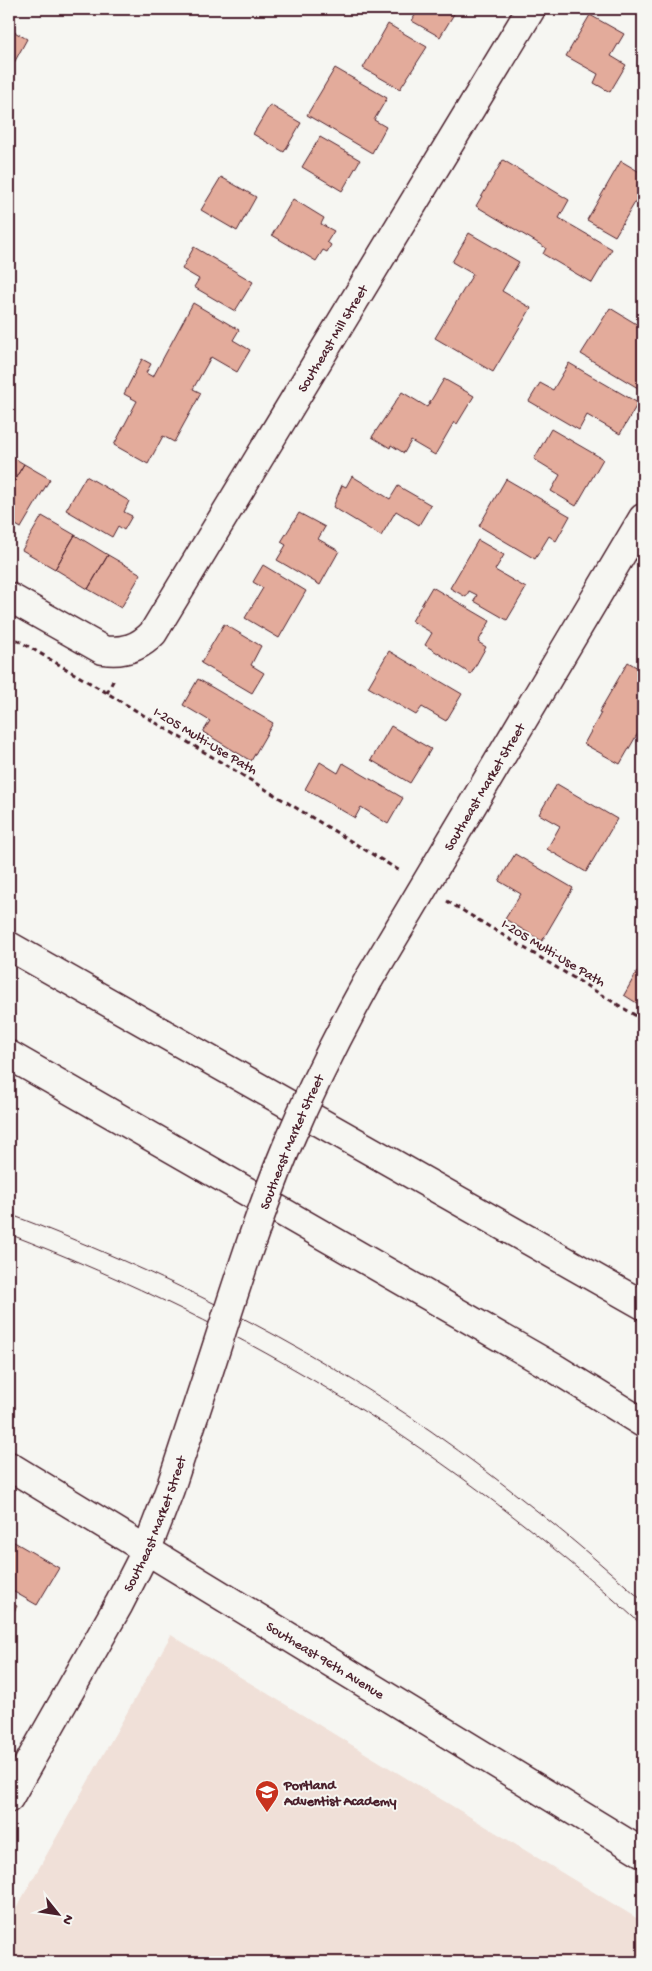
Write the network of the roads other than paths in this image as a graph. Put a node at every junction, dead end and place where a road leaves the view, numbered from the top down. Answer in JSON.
{"nodes":[{"id":1,"x":531,"y":9,"type":"edge"},
{"id":2,"x":643,"y":518,"type":"edge"},
{"id":3,"x":9,"y":598,"type":"edge"},
{"id":4,"x":9,"y":946,"type":"edge"},
{"id":5,"x":9,"y":1055,"type":"edge"},
{"id":6,"x":643,"y":1306,"type":"edge"},
{"id":7,"x":643,"y":1422,"type":"edge"},
{"id":8,"x":9,"y":1466,"type":"edge"},
{"id":9,"x":147,"y":1549,"type":"junction"},
{"id":10,"x":9,"y":1798,"type":"edge"},
{"id":11,"x":643,"y":1853,"type":"edge"}],
"edges":[{"from":1,"to":3,"type":"main road","name":"Southeast Mill Street"},
{"from":2,"to":9,"type":"main road","name":"Southeast Market Street","bridge":true},
{"from":4,"to":6,"type":"main road"},
{"from":5,"to":7,"type":"main road"},
{"from":8,"to":9,"type":"main road","name":"Southeast 96th Avenue"},
{"from":9,"to":10,"type":"main road","name":"Southeast Market Street"},
{"from":9,"to":11,"type":"main road","name":"Southeast 96th Avenue"}]}
